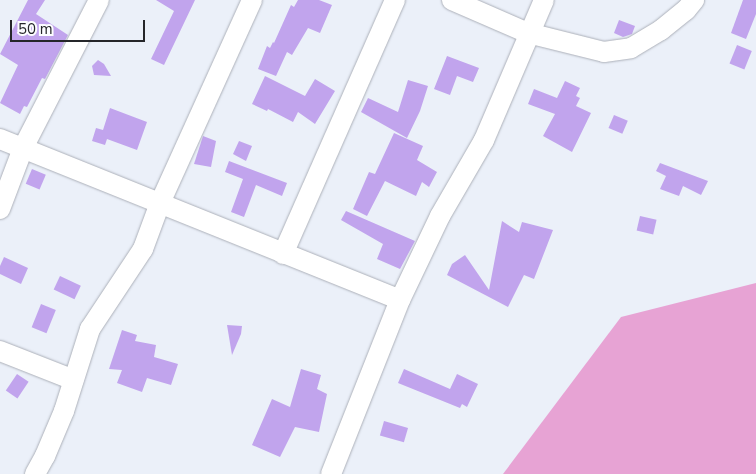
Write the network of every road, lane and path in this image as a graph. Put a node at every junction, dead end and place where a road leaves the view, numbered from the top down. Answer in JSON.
{"nodes":[{"id":1,"x":99,"y":0,"type":"edge"},
{"id":2,"x":252,"y":0,"type":"edge"},
{"id":3,"x":395,"y":0,"type":"edge"},
{"id":4,"x":452,"y":0,"type":"edge"},
{"id":5,"x":544,"y":0,"type":"edge"},
{"id":6,"x":694,"y":0,"type":"edge"},
{"id":7,"x":528,"y":33,"type":"junction"},
{"id":8,"x":0,"y":139,"type":"edge"},
{"id":9,"x":23,"y":148,"type":"junction"},
{"id":10,"x":160,"y":203,"type":"junction"},
{"id":11,"x":0,"y":209,"type":"edge"},
{"id":12,"x":283,"y":254,"type":"junction"},
{"id":13,"x":400,"y":300,"type":"junction"},
{"id":14,"x":0,"y":351,"type":"edge"},
{"id":15,"x":74,"y":380,"type":"junction"},
{"id":16,"x":35,"y":474,"type":"edge"},
{"id":17,"x":331,"y":474,"type":"edge"}],
"edges":[{"from":1,"to":9,"type":"street"},
{"from":2,"to":10,"type":"street"},
{"from":3,"to":12,"type":"street"},
{"from":4,"to":7,"type":"street"},
{"from":5,"to":7,"type":"street"},
{"from":6,"to":7,"type":"street"},
{"from":7,"to":13,"type":"street"},
{"from":8,"to":9,"type":"street"},
{"from":9,"to":10,"type":"street"},
{"from":9,"to":11,"type":"street"},
{"from":10,"to":12,"type":"street"},
{"from":10,"to":15,"type":"street"},
{"from":12,"to":13,"type":"street"},
{"from":13,"to":17,"type":"street"},
{"from":14,"to":15,"type":"street"},
{"from":15,"to":16,"type":"street"}]}
